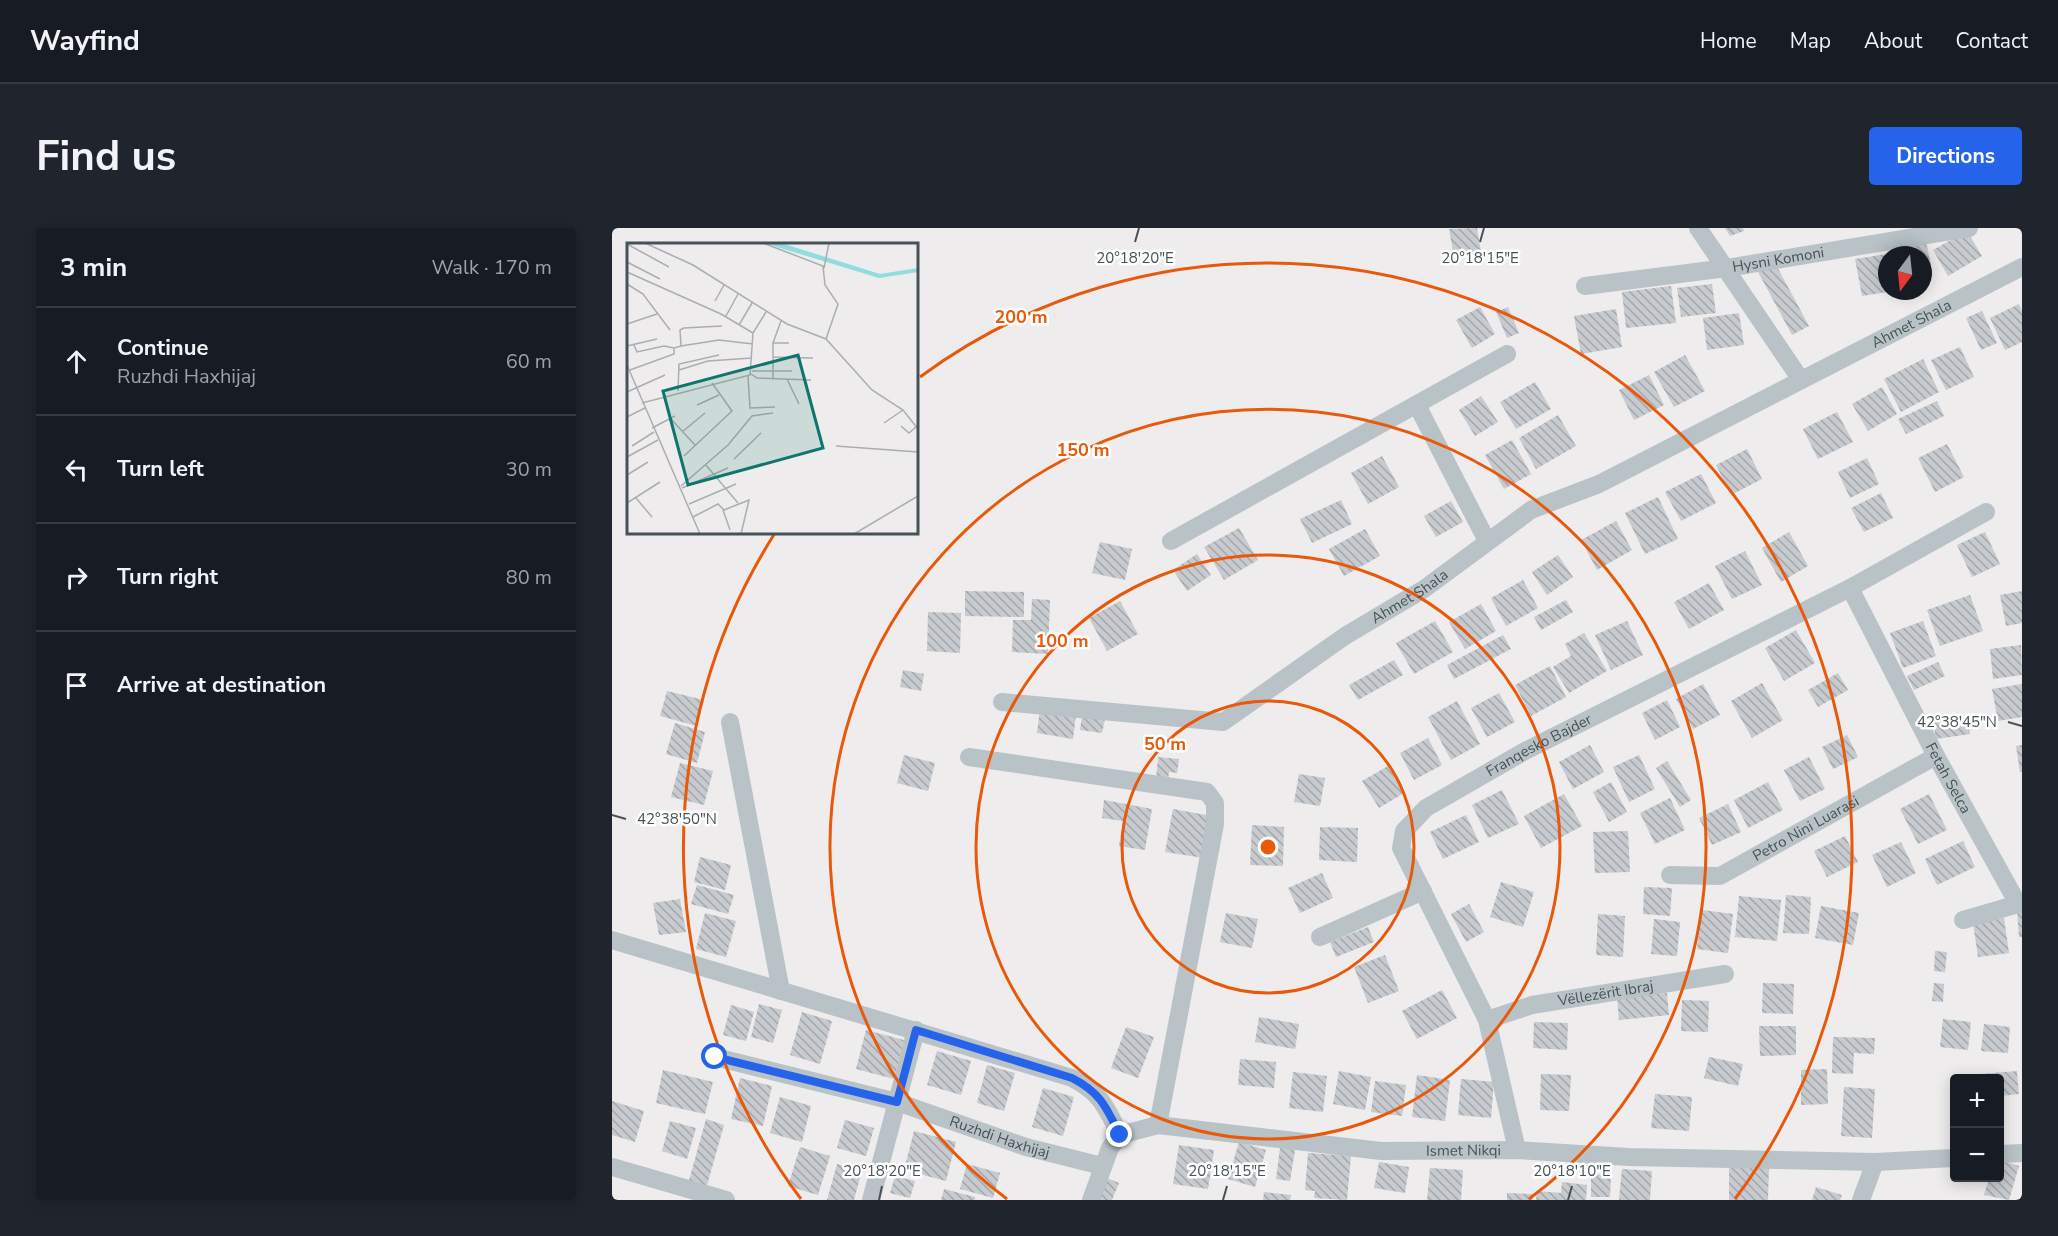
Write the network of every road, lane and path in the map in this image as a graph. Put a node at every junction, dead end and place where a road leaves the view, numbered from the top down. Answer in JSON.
{"nodes":[{"id":1,"x":1698,"y":228,"type":"edge"},
{"id":2,"x":1969,"y":228,"type":"edge"},
{"id":3,"x":2022,"y":267,"type":"edge"},
{"id":4,"x":1726,"y":268,"type":"junction"},
{"id":5,"x":1585,"y":286,"type":"dead end"},
{"id":6,"x":1507,"y":354,"type":"dead end"},
{"id":7,"x":1801,"y":380,"type":"junction"},
{"id":8,"x":1417,"y":405,"type":"junction"},
{"id":9,"x":1986,"y":512,"type":"dead end"},
{"id":10,"x":1170,"y":541,"type":"dead end"},
{"id":11,"x":1487,"y":541,"type":"junction"},
{"id":12,"x":1850,"y":588,"type":"junction"},
{"id":13,"x":1002,"y":702,"type":"dead end"},
{"id":14,"x":730,"y":722,"type":"dead end"},
{"id":15,"x":1936,"y":756,"type":"junction"},
{"id":16,"x":969,"y":757,"type":"dead end"},
{"id":17,"x":1670,"y":875,"type":"dead end"},
{"id":18,"x":1423,"y":891,"type":"junction"},
{"id":19,"x":2020,"y":903,"type":"edge"},
{"id":20,"x":1963,"y":920,"type":"dead end"},
{"id":21,"x":1320,"y":937,"type":"dead end"},
{"id":22,"x":612,"y":940,"type":"edge"},
{"id":23,"x":1725,"y":974,"type":"dead end"},
{"id":24,"x":781,"y":991,"type":"junction"},
{"id":25,"x":1488,"y":1020,"type":"junction"},
{"id":26,"x":916,"y":1030,"type":"junction"},
{"id":27,"x":715,"y":1057,"type":"dead end"},
{"id":28,"x":897,"y":1102,"type":"junction"},
{"id":29,"x":1158,"y":1125,"type":"junction"},
{"id":30,"x":1120,"y":1135,"type":"junction"},
{"id":31,"x":1517,"y":1150,"type":"junction"},
{"id":32,"x":2022,"y":1153,"type":"edge"},
{"id":33,"x":2004,"y":1154,"type":"edge"},
{"id":34,"x":1950,"y":1158,"type":"edge"},
{"id":35,"x":1875,"y":1162,"type":"junction"},
{"id":36,"x":1102,"y":1166,"type":"junction"},
{"id":37,"x":612,"y":1167,"type":"edge"},
{"id":38,"x":726,"y":1200,"type":"edge"},
{"id":39,"x":871,"y":1200,"type":"edge"},
{"id":40,"x":1091,"y":1200,"type":"edge"},
{"id":41,"x":1861,"y":1200,"type":"edge"}],
"edges":[{"from":1,"to":4,"type":"street"},
{"from":2,"to":4,"type":"street","name":"Hysni Komoni"},
{"from":3,"to":7,"type":"street","name":"Ahmet Shala"},
{"from":4,"to":5,"type":"street","name":"Hysni Komoni"},
{"from":4,"to":7,"type":"street"},
{"from":6,"to":8,"type":"street"},
{"from":7,"to":11,"type":"street","name":"Ahmet Shala"},
{"from":8,"to":10,"type":"street"},
{"from":8,"to":11,"type":"street"},
{"from":9,"to":12,"type":"street","name":"Franqesko Bajder"},
{"from":11,"to":13,"type":"street","name":"Ahmet Shala"},
{"from":12,"to":15,"type":"street","name":"Fetah Selca"},
{"from":12,"to":18,"type":"street","name":"Franqesko Bajder"},
{"from":14,"to":24,"type":"street"},
{"from":15,"to":17,"type":"street","name":"Petro Nini Luarasi"},
{"from":15,"to":19,"type":"street","name":"Fetah Selca"},
{"from":16,"to":29,"type":"street"},
{"from":18,"to":21,"type":"street"},
{"from":18,"to":25,"type":"street","name":"Franqesko Bajder"},
{"from":19,"to":20,"type":"street"},
{"from":22,"to":24,"type":"street"},
{"from":23,"to":25,"type":"street","name":"Vëllezërit Ibraj"},
{"from":24,"to":26,"type":"street"},
{"from":25,"to":31,"type":"street","name":"Franqesko Bajder"},
{"from":26,"to":28,"type":"street"},
{"from":26,"to":30,"type":"street"},
{"from":27,"to":28,"type":"street","name":"Ruzhdi Haxhijaj"},
{"from":28,"to":36,"type":"street","name":"Ruzhdi Haxhijaj"},
{"from":28,"to":39,"type":"street"},
{"from":29,"to":30,"type":"street","name":"Ismet Nikqi"},
{"from":29,"to":31,"type":"street","name":"Ismet Nikqi"},
{"from":30,"to":36,"type":"street"},
{"from":31,"to":35,"type":"street","name":"Ismet Nikqi"},
{"from":32,"to":33,"type":"street"},
{"from":34,"to":35,"type":"street","name":"Ismet Nikqi"},
{"from":35,"to":41,"type":"street"},
{"from":36,"to":40,"type":"street"},
{"from":37,"to":38,"type":"street"}]}
